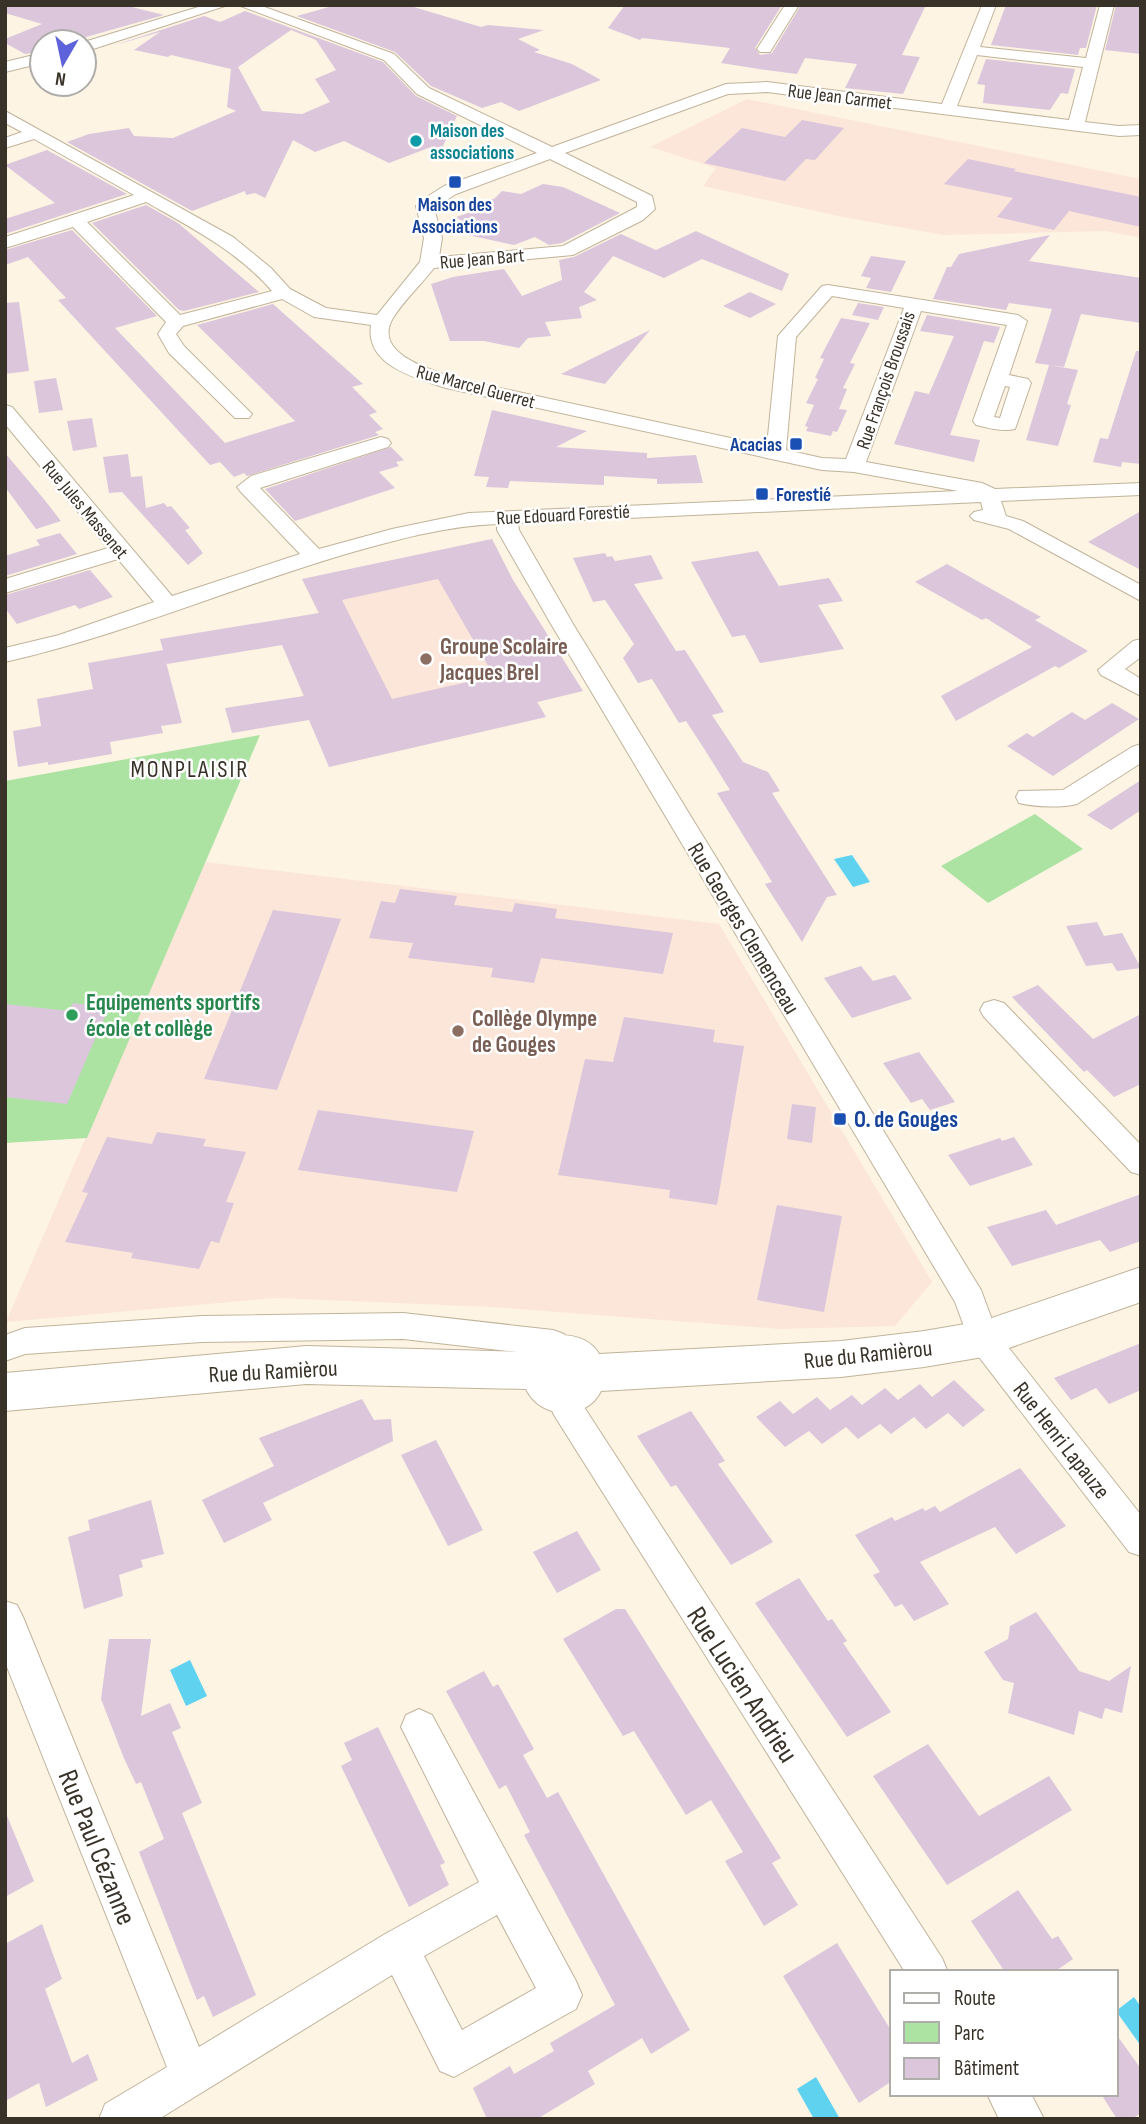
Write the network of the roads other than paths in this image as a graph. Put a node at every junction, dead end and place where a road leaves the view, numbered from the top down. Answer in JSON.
{"nodes":[{"id":1,"x":221,"y":5,"type":"edge"},
{"id":2,"x":246,"y":5,"type":"edge"},
{"id":3,"x":792,"y":5,"type":"edge"},
{"id":4,"x":989,"y":5,"type":"edge"},
{"id":5,"x":1107,"y":5,"type":"edge"},
{"id":6,"x":98,"y":43,"type":"edge"},
{"id":7,"x":765,"y":49,"type":"dead end"},
{"id":8,"x":970,"y":50,"type":"junction"},
{"id":9,"x":28,"y":61,"type":"edge"},
{"id":10,"x":1092,"y":63,"type":"junction"},
{"id":11,"x":7,"y":65,"type":"edge"},
{"id":12,"x":948,"y":108,"type":"junction"},
{"id":13,"x":5,"y":116,"type":"edge"},
{"id":14,"x":1076,"y":125,"type":"junction"},
{"id":15,"x":1141,"y":130,"type":"edge"},
{"id":16,"x":36,"y":133,"type":"junction"},
{"id":17,"x":5,"y":143,"type":"edge"},
{"id":18,"x":550,"y":154,"type":"junction"},
{"id":19,"x":149,"y":196,"type":"junction"},
{"id":20,"x":75,"y":219,"type":"junction"},
{"id":21,"x":5,"y":243,"type":"edge"},
{"id":22,"x":429,"y":263,"type":"junction"},
{"id":23,"x":284,"y":293,"type":"junction"},
{"id":24,"x":914,"y":305,"type":"junction"},
{"id":25,"x":382,"y":321,"type":"junction"},
{"id":26,"x":176,"y":322,"type":"junction"},
{"id":27,"x":998,"y":379,"type":"dead end"},
{"id":28,"x":5,"y":411,"type":"edge"},
{"id":29,"x":242,"y":414,"type":"dead end"},
{"id":30,"x":381,"y":443,"type":"dead end"},
{"id":31,"x":776,"y":454,"type":"junction"},
{"id":32,"x":839,"y":467,"type":"junction"},
{"id":33,"x":875,"y":471,"type":"junction"},
{"id":34,"x":1141,"y":489,"type":"edge"},
{"id":35,"x":1011,"y":494,"type":"junction"},
{"id":36,"x":989,"y":495,"type":"junction"},
{"id":37,"x":913,"y":498,"type":"junction"},
{"id":38,"x":880,"y":499,"type":"junction"},
{"id":39,"x":830,"y":501,"type":"junction"},
{"id":40,"x":506,"y":516,"type":"junction"},
{"id":41,"x":1007,"y":522,"type":"junction"},
{"id":42,"x":121,"y":551,"type":"junction"},
{"id":43,"x":314,"y":556,"type":"junction"},
{"id":44,"x":5,"y":586,"type":"edge"},
{"id":45,"x":1141,"y":594,"type":"edge"},
{"id":46,"x":168,"y":605,"type":"junction"},
{"id":47,"x":1141,"y":646,"type":"edge"},
{"id":48,"x":5,"y":655,"type":"edge"},
{"id":49,"x":1141,"y":689,"type":"edge"},
{"id":50,"x":1141,"y":752,"type":"edge"},
{"id":51,"x":1028,"y":797,"type":"dead end"},
{"id":52,"x":994,"y":1010,"type":"dead end"},
{"id":53,"x":1141,"y":1164,"type":"edge"},
{"id":54,"x":1141,"y":1284,"type":"edge"},
{"id":55,"x":983,"y":1339,"type":"junction"},
{"id":56,"x":5,"y":1348,"type":"edge"},
{"id":57,"x":563,"y":1373,"type":"junction"},
{"id":58,"x":5,"y":1392,"type":"edge"},
{"id":59,"x":1141,"y":1541,"type":"edge"},
{"id":60,"x":5,"y":1617,"type":"edge"},
{"id":61,"x":419,"y":1727,"type":"dead end"},
{"id":62,"x":504,"y":1890,"type":"junction"},
{"id":63,"x":399,"y":1948,"type":"junction"},
{"id":64,"x":927,"y":1970,"type":"edge"},
{"id":65,"x":191,"y":2077,"type":"junction"},
{"id":66,"x":1008,"y":2096,"type":"edge"},
{"id":67,"x":120,"y":2119,"type":"edge"},
{"id":68,"x":1023,"y":2119,"type":"edge"}],
"edges":[{"from":1,"to":6,"type":"street"},
{"from":2,"to":18,"type":"street"},
{"from":3,"to":7,"type":"street"},
{"from":4,"to":8,"type":"street"},
{"from":5,"to":10,"type":"street"},
{"from":8,"to":10,"type":"street"},
{"from":8,"to":12,"type":"street"},
{"from":9,"to":11,"type":"street"},
{"from":10,"to":14,"type":"street"},
{"from":12,"to":14,"type":"street","name":"Rue Jean Carmet"},
{"from":12,"to":18,"type":"street","name":"Rue Jean Carmet"},
{"from":13,"to":16,"type":"street"},
{"from":14,"to":15,"type":"street","name":"Rue Jean Carmet"},
{"from":16,"to":17,"type":"street"},
{"from":16,"to":19,"type":"street"},
{"from":18,"to":22,"type":"street","name":"Rue Jean Carmet"},
{"from":18,"to":22,"type":"street","name":"Rue Jean Bart"},
{"from":19,"to":20,"type":"street"},
{"from":19,"to":23,"type":"street"},
{"from":20,"to":21,"type":"street"},
{"from":20,"to":26,"type":"street"},
{"from":22,"to":25,"type":"street","name":"Rue Jean Bart"},
{"from":23,"to":25,"type":"street"},
{"from":23,"to":26,"type":"street"},
{"from":24,"to":27,"type":"street"},
{"from":24,"to":31,"type":"street","name":"Rue François Broussais"},
{"from":24,"to":32,"type":"street","name":"Rue François Broussais"},
{"from":25,"to":31,"type":"street","name":"Rue Marcel Guerret"},
{"from":26,"to":29,"type":"street"},
{"from":28,"to":42,"type":"street","name":"Rue Jules Massenet"},
{"from":30,"to":43,"type":"street"},
{"from":31,"to":32,"type":"street","name":"Rue Marcel Guerret"},
{"from":32,"to":33,"type":"street","name":"Rue Marcel Guerret"},
{"from":32,"to":38,"type":"street","name":"Rue Marcel Guerret"},
{"from":32,"to":39,"type":"street"},
{"from":33,"to":36,"type":"street","name":"Rue Marcel Guerret"},
{"from":33,"to":38,"type":"street"},
{"from":34,"to":35,"type":"street","name":"Rue Edouard Forestié"},
{"from":35,"to":36,"type":"street","name":"Rue Edouard Forestié"},
{"from":35,"to":41,"type":"street"},
{"from":36,"to":37,"type":"street","name":"Rue Edouard Forestié"},
{"from":36,"to":41,"type":"street"},
{"from":37,"to":38,"type":"street","name":"Rue Edouard Forestié"},
{"from":37,"to":41,"type":"street"},
{"from":38,"to":39,"type":"street","name":"Rue Edouard Forestié"},
{"from":39,"to":40,"type":"street","name":"Rue Edouard Forestié"},
{"from":40,"to":43,"type":"street","name":"Rue Edouard Forestié"},
{"from":40,"to":55,"type":"street","name":"Rue Georges Clemenceau"},
{"from":41,"to":45,"type":"street"},
{"from":42,"to":44,"type":"street"},
{"from":42,"to":46,"type":"street","name":"Rue Jules Massenet"},
{"from":43,"to":46,"type":"street","name":"Rue Edouard Forestié"},
{"from":46,"to":48,"type":"street","name":"Rue Edouard Forestié"},
{"from":47,"to":49,"type":"street"},
{"from":50,"to":51,"type":"street"},
{"from":52,"to":53,"type":"street"},
{"from":54,"to":55,"type":"street","name":"Rue du Ramièrou"},
{"from":55,"to":57,"type":"street","name":"Rue du Ramièrou"},
{"from":55,"to":59,"type":"street","name":"Rue Henri Lapauze"},
{"from":56,"to":57,"type":"street"},
{"from":57,"to":58,"type":"street","name":"Rue du Ramièrou"},
{"from":57,"to":64,"type":"street","name":"Rue Lucien Andrieu"},
{"from":60,"to":65,"type":"street","name":"Rue Paul Cézanne"},
{"from":61,"to":62,"type":"street"},
{"from":62,"to":63,"type":"street"},
{"from":62,"to":63,"type":"street"},
{"from":63,"to":65,"type":"street"},
{"from":65,"to":67,"type":"street"},
{"from":66,"to":68,"type":"street"}]}
